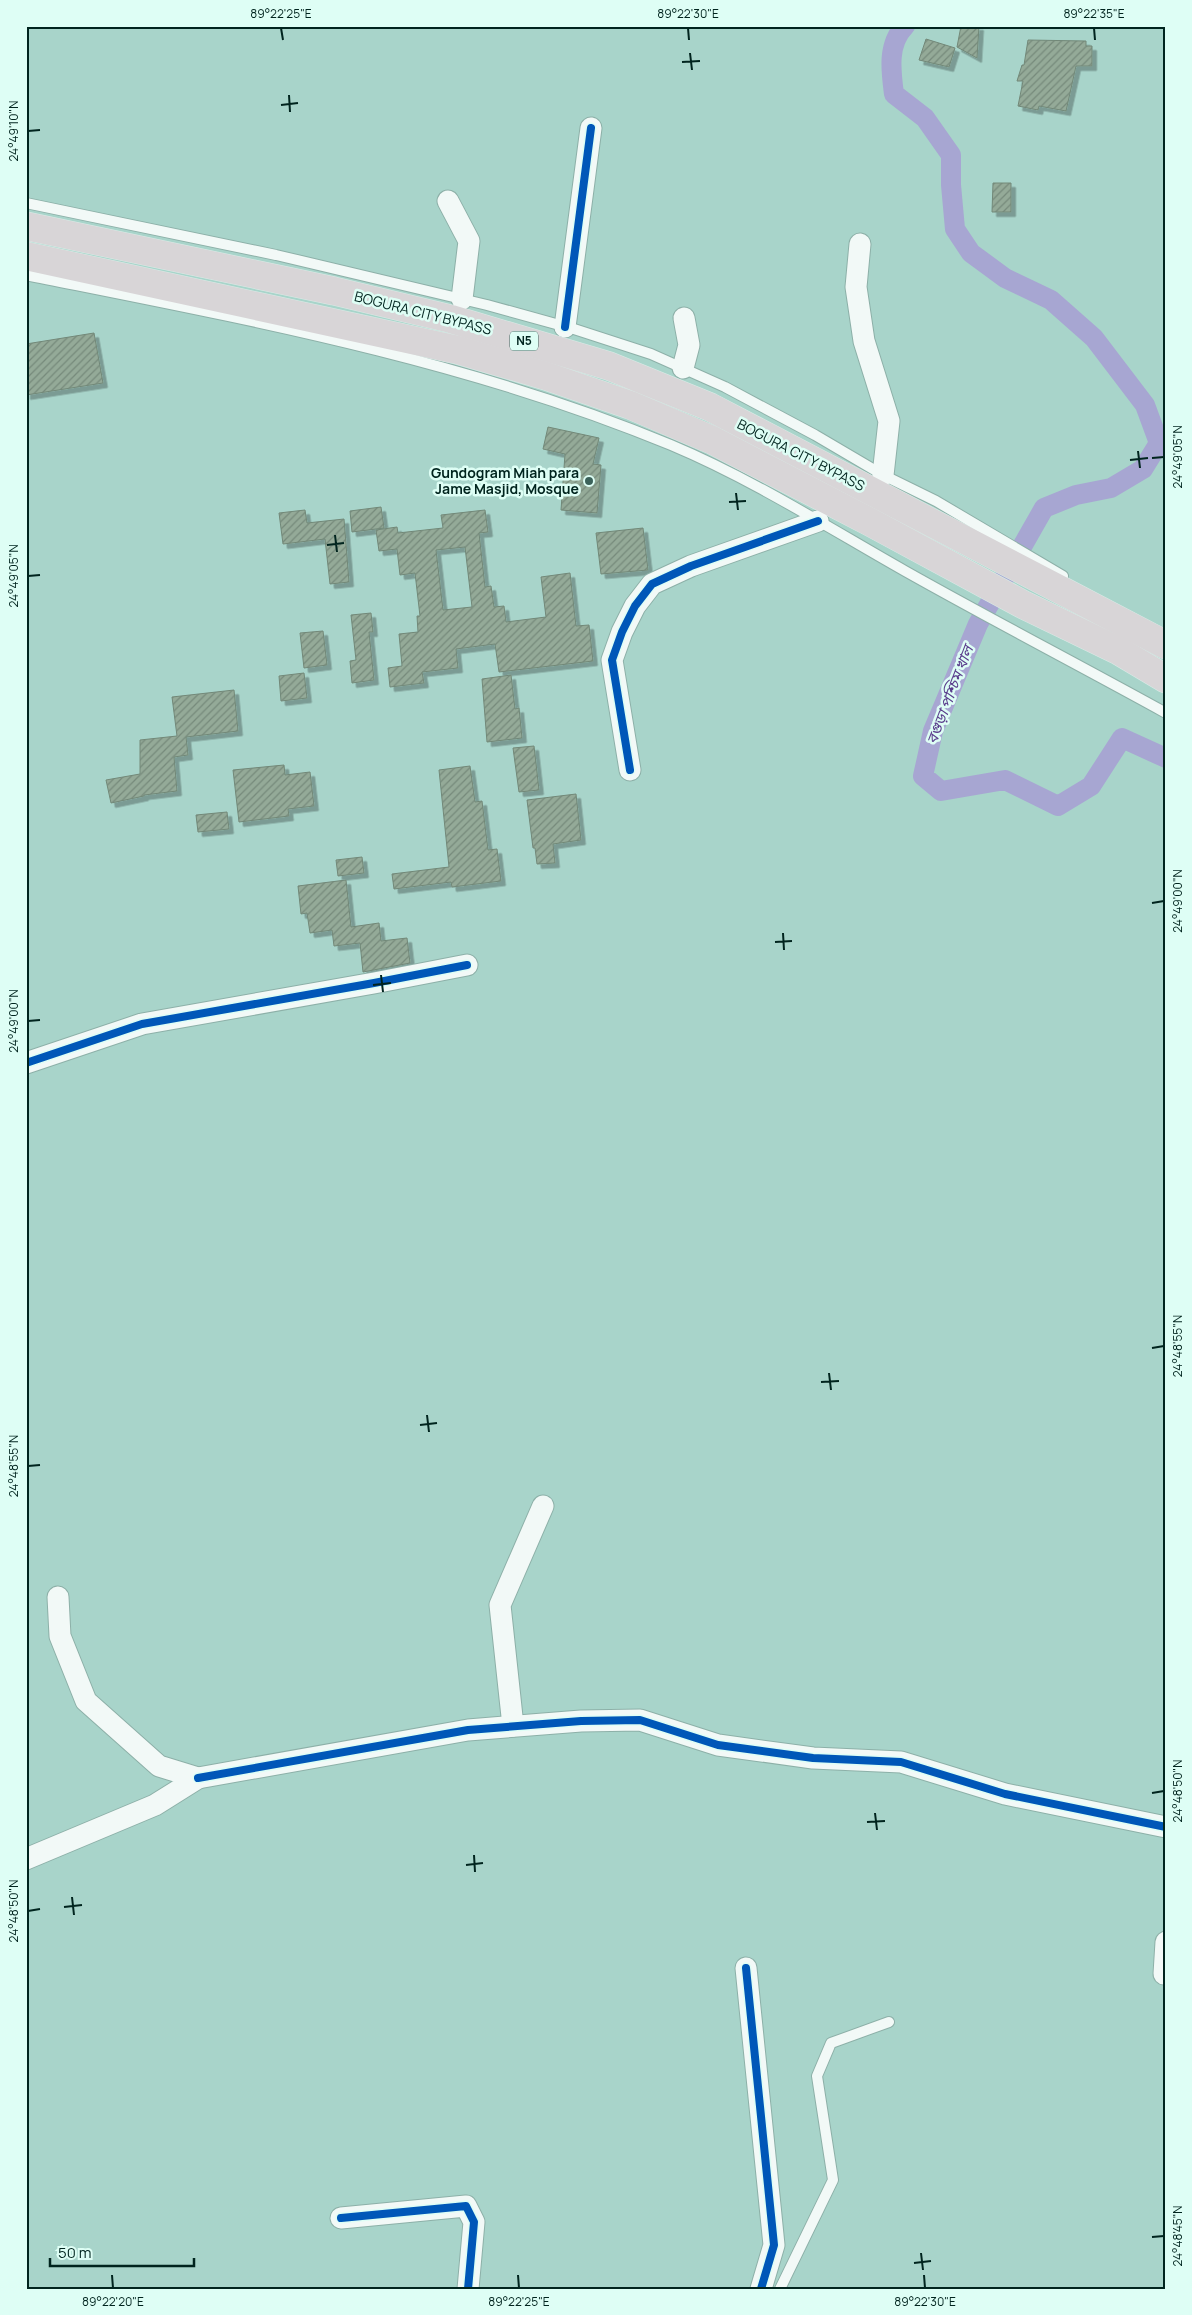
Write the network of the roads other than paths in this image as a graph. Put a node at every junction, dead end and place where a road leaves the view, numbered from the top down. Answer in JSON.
{"nodes":[{"id":1,"x":591,"y":128,"type":"dead end"},
{"id":2,"x":448,"y":200,"type":"dead end"},
{"id":3,"x":26,"y":203,"type":"edge"},
{"id":4,"x":26,"y":226,"type":"edge"},
{"id":5,"x":860,"y":244,"type":"dead end"},
{"id":6,"x":26,"y":256,"type":"edge"},
{"id":7,"x":26,"y":276,"type":"edge"},
{"id":8,"x":462,"y":299,"type":"junction"},
{"id":9,"x":684,"y":318,"type":"dead end"},
{"id":10,"x":565,"y":327,"type":"junction"},
{"id":11,"x":683,"y":368,"type":"junction"},
{"id":12,"x":883,"y":475,"type":"junction"},
{"id":13,"x":818,"y":521,"type":"junction"},
{"id":14,"x":993,"y":544,"type":"junction"},
{"id":15,"x":1038,"y":571,"type":"junction"},
{"id":16,"x":1076,"y":584,"type":"dead end"},
{"id":17,"x":1092,"y":594,"type":"dead end"},
{"id":18,"x":1166,"y":637,"type":"edge"},
{"id":19,"x":1166,"y":645,"type":"edge"},
{"id":20,"x":1166,"y":679,"type":"edge"},
{"id":21,"x":1166,"y":713,"type":"edge"},
{"id":22,"x":630,"y":770,"type":"dead end"},
{"id":23,"x":467,"y":965,"type":"dead end"},
{"id":24,"x":26,"y":1063,"type":"edge"},
{"id":25,"x":543,"y":1506,"type":"dead end"},
{"id":26,"x":58,"y":1597,"type":"dead end"},
{"id":27,"x":513,"y":1726,"type":"junction"},
{"id":28,"x":198,"y":1778,"type":"junction"},
{"id":29,"x":1166,"y":1827,"type":"edge"},
{"id":30,"x":26,"y":1859,"type":"edge"},
{"id":31,"x":1166,"y":1942,"type":"edge"},
{"id":32,"x":746,"y":1968,"type":"dead end"},
{"id":33,"x":1164,"y":1974,"type":"dead end"},
{"id":34,"x":889,"y":2022,"type":"dead end"},
{"id":35,"x":341,"y":2218,"type":"dead end"},
{"id":36,"x":468,"y":2289,"type":"edge"},
{"id":37,"x":761,"y":2289,"type":"edge"},
{"id":38,"x":780,"y":2289,"type":"edge"}],
"edges":[{"from":1,"to":10,"type":"street"},
{"from":2,"to":8,"type":"street"},
{"from":3,"to":8,"type":"lane"},
{"from":4,"to":14,"type":"highway","name":"BOGURA CITY BYPASS","number":"N5"},
{"from":5,"to":12,"type":"street"},
{"from":6,"to":20,"type":"highway","name":"BOGURA CITY BYPASS"},
{"from":7,"to":13,"type":"lane"},
{"from":8,"to":10,"type":"lane"},
{"from":9,"to":11,"type":"street"},
{"from":10,"to":11,"type":"lane"},
{"from":11,"to":12,"type":"lane"},
{"from":12,"to":14,"type":"lane"},
{"from":13,"to":21,"type":"lane"},
{"from":13,"to":22,"type":"street"},
{"from":14,"to":15,"type":"highway","name":"BOGURA CITY BYPASS"},
{"from":15,"to":16,"type":"lane"},
{"from":15,"to":19,"type":"highway"},
{"from":17,"to":18,"type":"lane"},
{"from":23,"to":24,"type":"street"},
{"from":25,"to":27,"type":"street"},
{"from":26,"to":28,"type":"street"},
{"from":27,"to":28,"type":"street"},
{"from":27,"to":29,"type":"street"},
{"from":28,"to":30,"type":"street"},
{"from":31,"to":33,"type":"street"},
{"from":32,"to":37,"type":"street"},
{"from":34,"to":38,"type":"lane"},
{"from":35,"to":36,"type":"street"}]}
